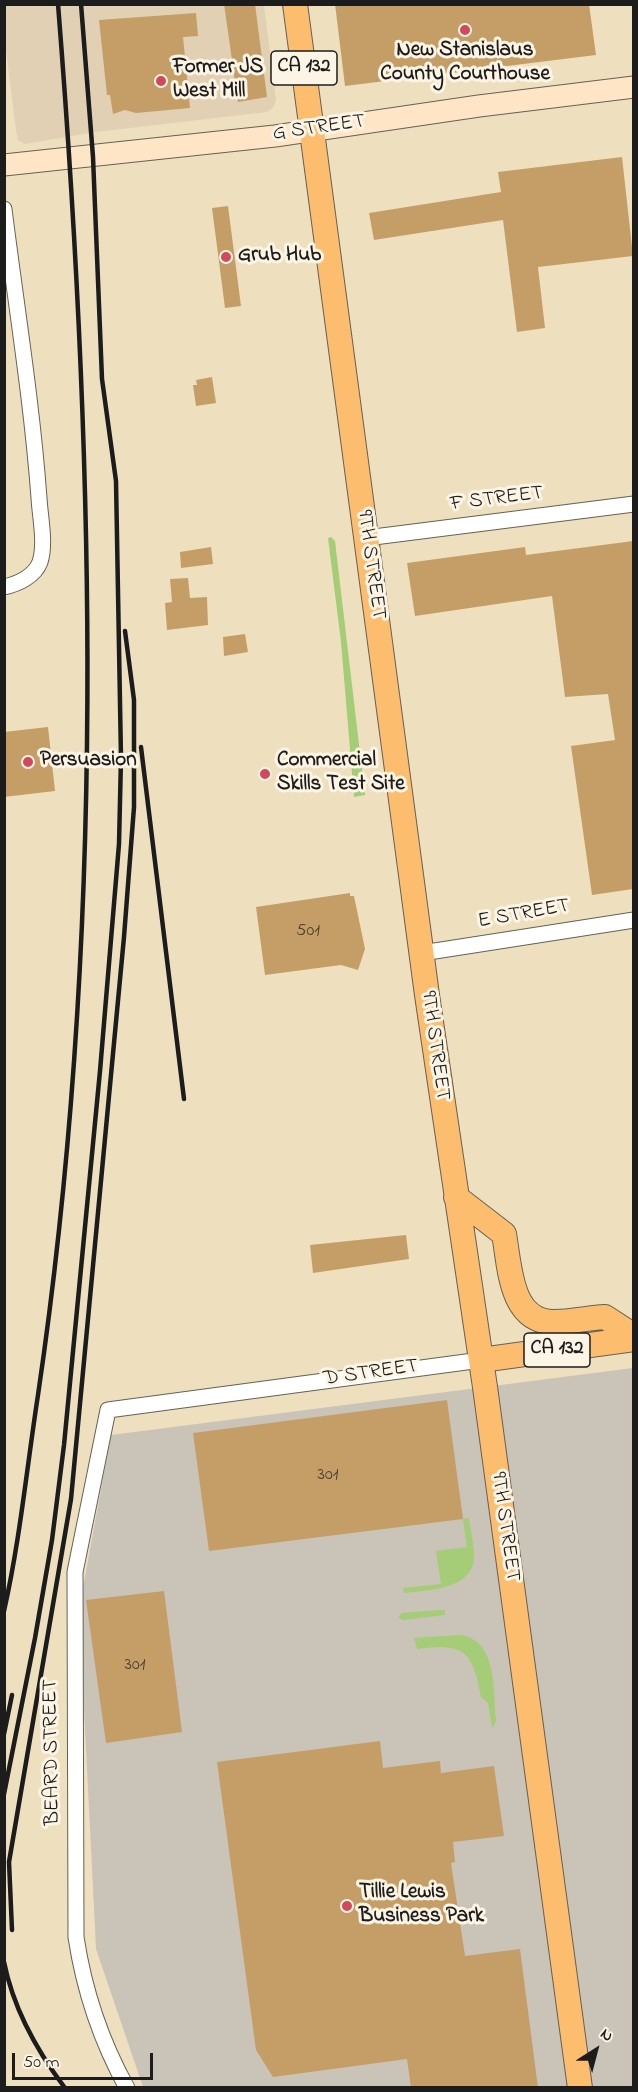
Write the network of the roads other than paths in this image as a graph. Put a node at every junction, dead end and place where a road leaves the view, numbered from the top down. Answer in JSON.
{"nodes":[{"id":1,"x":295,"y":4,"type":"edge"},
{"id":2,"x":633,"y":87,"type":"edge"},
{"id":3,"x":313,"y":131,"type":"junction"},
{"id":4,"x":4,"y":165,"type":"edge"},
{"id":5,"x":4,"y":209,"type":"edge"},
{"id":6,"x":633,"y":504,"type":"edge"},
{"id":7,"x":366,"y":538,"type":"junction"},
{"id":8,"x":4,"y":587,"type":"edge"},
{"id":9,"x":633,"y":920,"type":"edge"},
{"id":10,"x":422,"y":952,"type":"junction"},
{"id":11,"x":456,"y":1197,"type":"junction"},
{"id":12,"x":633,"y":1338,"type":"edge"},
{"id":13,"x":481,"y":1360,"type":"junction"},
{"id":14,"x":108,"y":1410,"type":"joint"},
{"id":15,"x":128,"y":2088,"type":"edge"},
{"id":16,"x":580,"y":2088,"type":"edge"}],
"edges":[{"from":1,"to":3,"type":"main road","name":"9TH STREET","number":"CA 132"},
{"from":2,"to":3,"type":"main road","name":"G STREET"},
{"from":3,"to":4,"type":"main road","name":"G STREET"},
{"from":3,"to":7,"type":"main road","name":"9TH STREET","number":"CA 132"},
{"from":5,"to":8,"type":"street"},
{"from":6,"to":7,"type":"street","name":"F STREET"},
{"from":7,"to":10,"type":"main road","name":"9TH STREET","number":"CA 132"},
{"from":9,"to":10,"type":"street","name":"E STREET"},
{"from":10,"to":11,"type":"main road","name":"9TH STREET","number":"CA 132"},
{"from":11,"to":12,"type":"main road"},
{"from":11,"to":13,"type":"main road","name":"9TH STREET","number":"CA 132"},
{"from":12,"to":13,"type":"main road","name":"D STREET","number":"CA 132"},
{"from":13,"to":14,"type":"street","name":"D STREET"},
{"from":13,"to":16,"type":"main road","name":"9TH STREET"},
{"from":14,"to":15,"type":"street","name":"BEARD STREET"}]}
